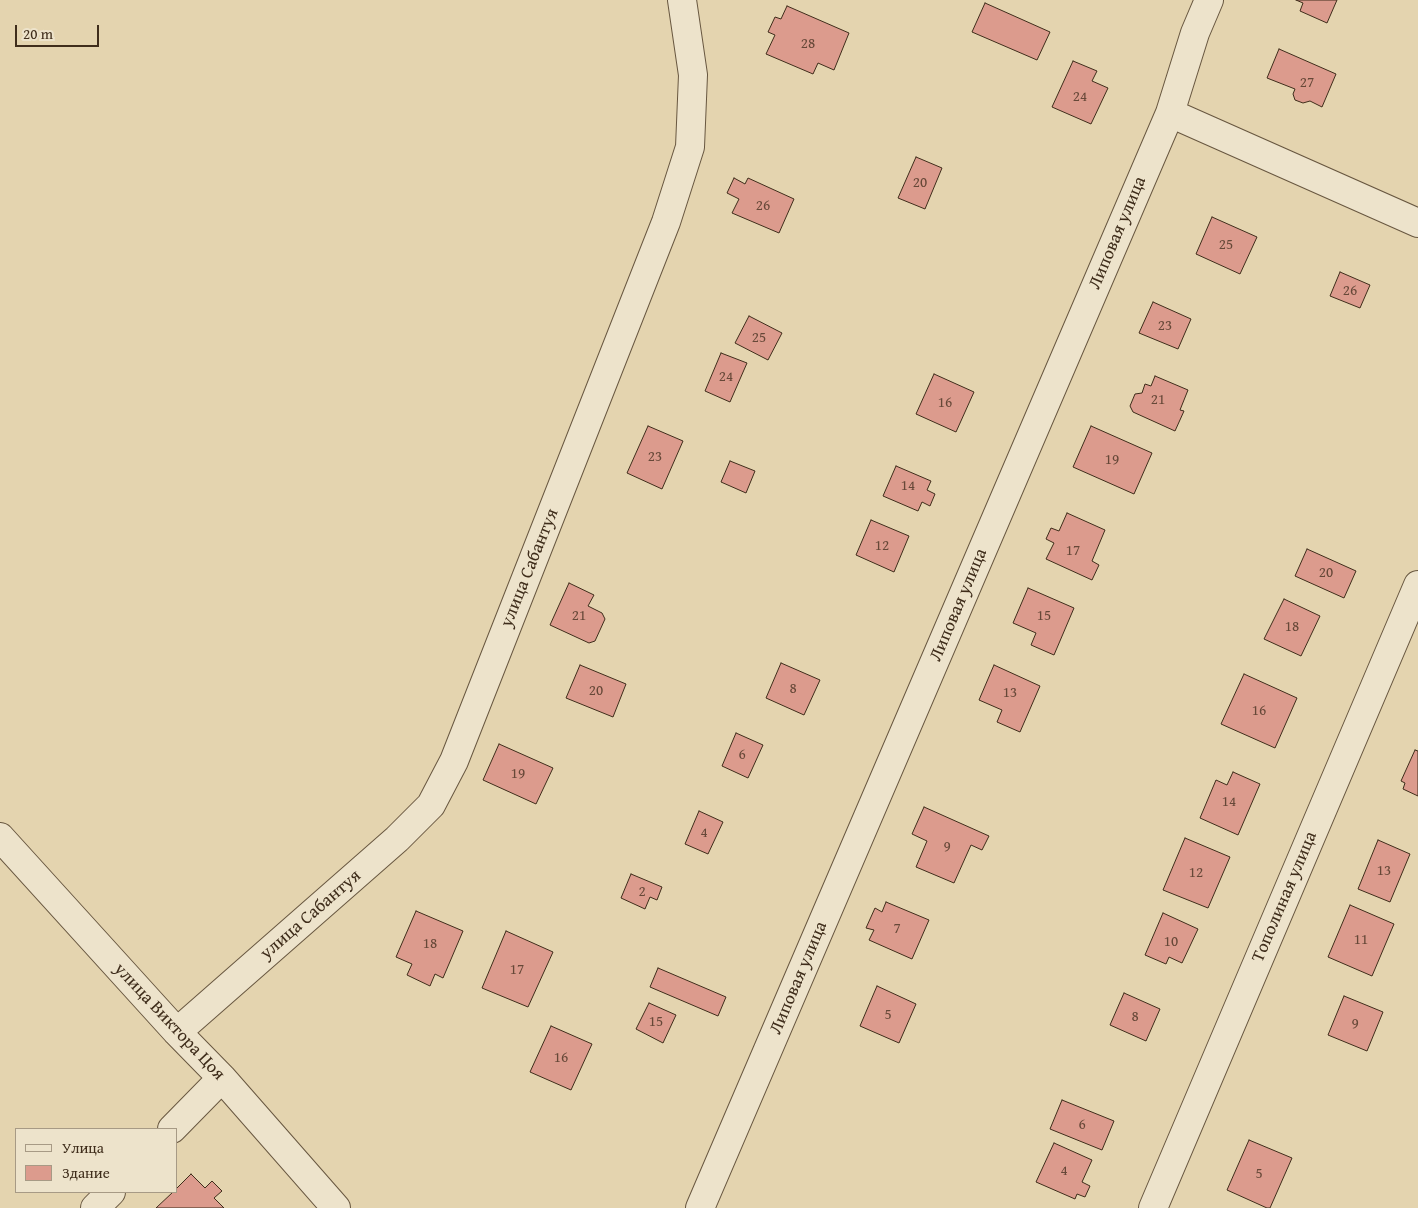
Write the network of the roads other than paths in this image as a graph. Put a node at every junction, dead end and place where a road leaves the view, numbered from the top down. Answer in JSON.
{"nodes":[{"id":1,"x":682,"y":0,"type":"edge"},
{"id":2,"x":1209,"y":0,"type":"edge"},
{"id":3,"x":1170,"y":113,"type":"junction"},
{"id":4,"x":1418,"y":223,"type":"edge"},
{"id":5,"x":1418,"y":585,"type":"edge"},
{"id":6,"x":0,"y":837,"type":"edge"},
{"id":7,"x":177,"y":1032,"type":"junction"},
{"id":8,"x":222,"y":1078,"type":"junction"},
{"id":9,"x":173,"y":1128,"type":"edge"},
{"id":10,"x":110,"y":1193,"type":"edge"},
{"id":11,"x":95,"y":1208,"type":"edge"},
{"id":12,"x":336,"y":1208,"type":"edge"},
{"id":13,"x":700,"y":1208,"type":"edge"},
{"id":14,"x":1153,"y":1208,"type":"edge"}],
"edges":[{"from":1,"to":7,"type":"street","name":"улица Сабантуя"},
{"from":2,"to":3,"type":"street","name":"Липовая улица"},
{"from":3,"to":4,"type":"street"},
{"from":3,"to":13,"type":"street","name":"Липовая улица"},
{"from":5,"to":14,"type":"street","name":"Тополиная улица"},
{"from":6,"to":7,"type":"street","name":"улица Виктора Цоя"},
{"from":7,"to":8,"type":"street","name":"улица Виктора Цоя"},
{"from":8,"to":9,"type":"street"},
{"from":8,"to":12,"type":"street","name":"улица Виктора Цоя"},
{"from":10,"to":11,"type":"street"}]}
